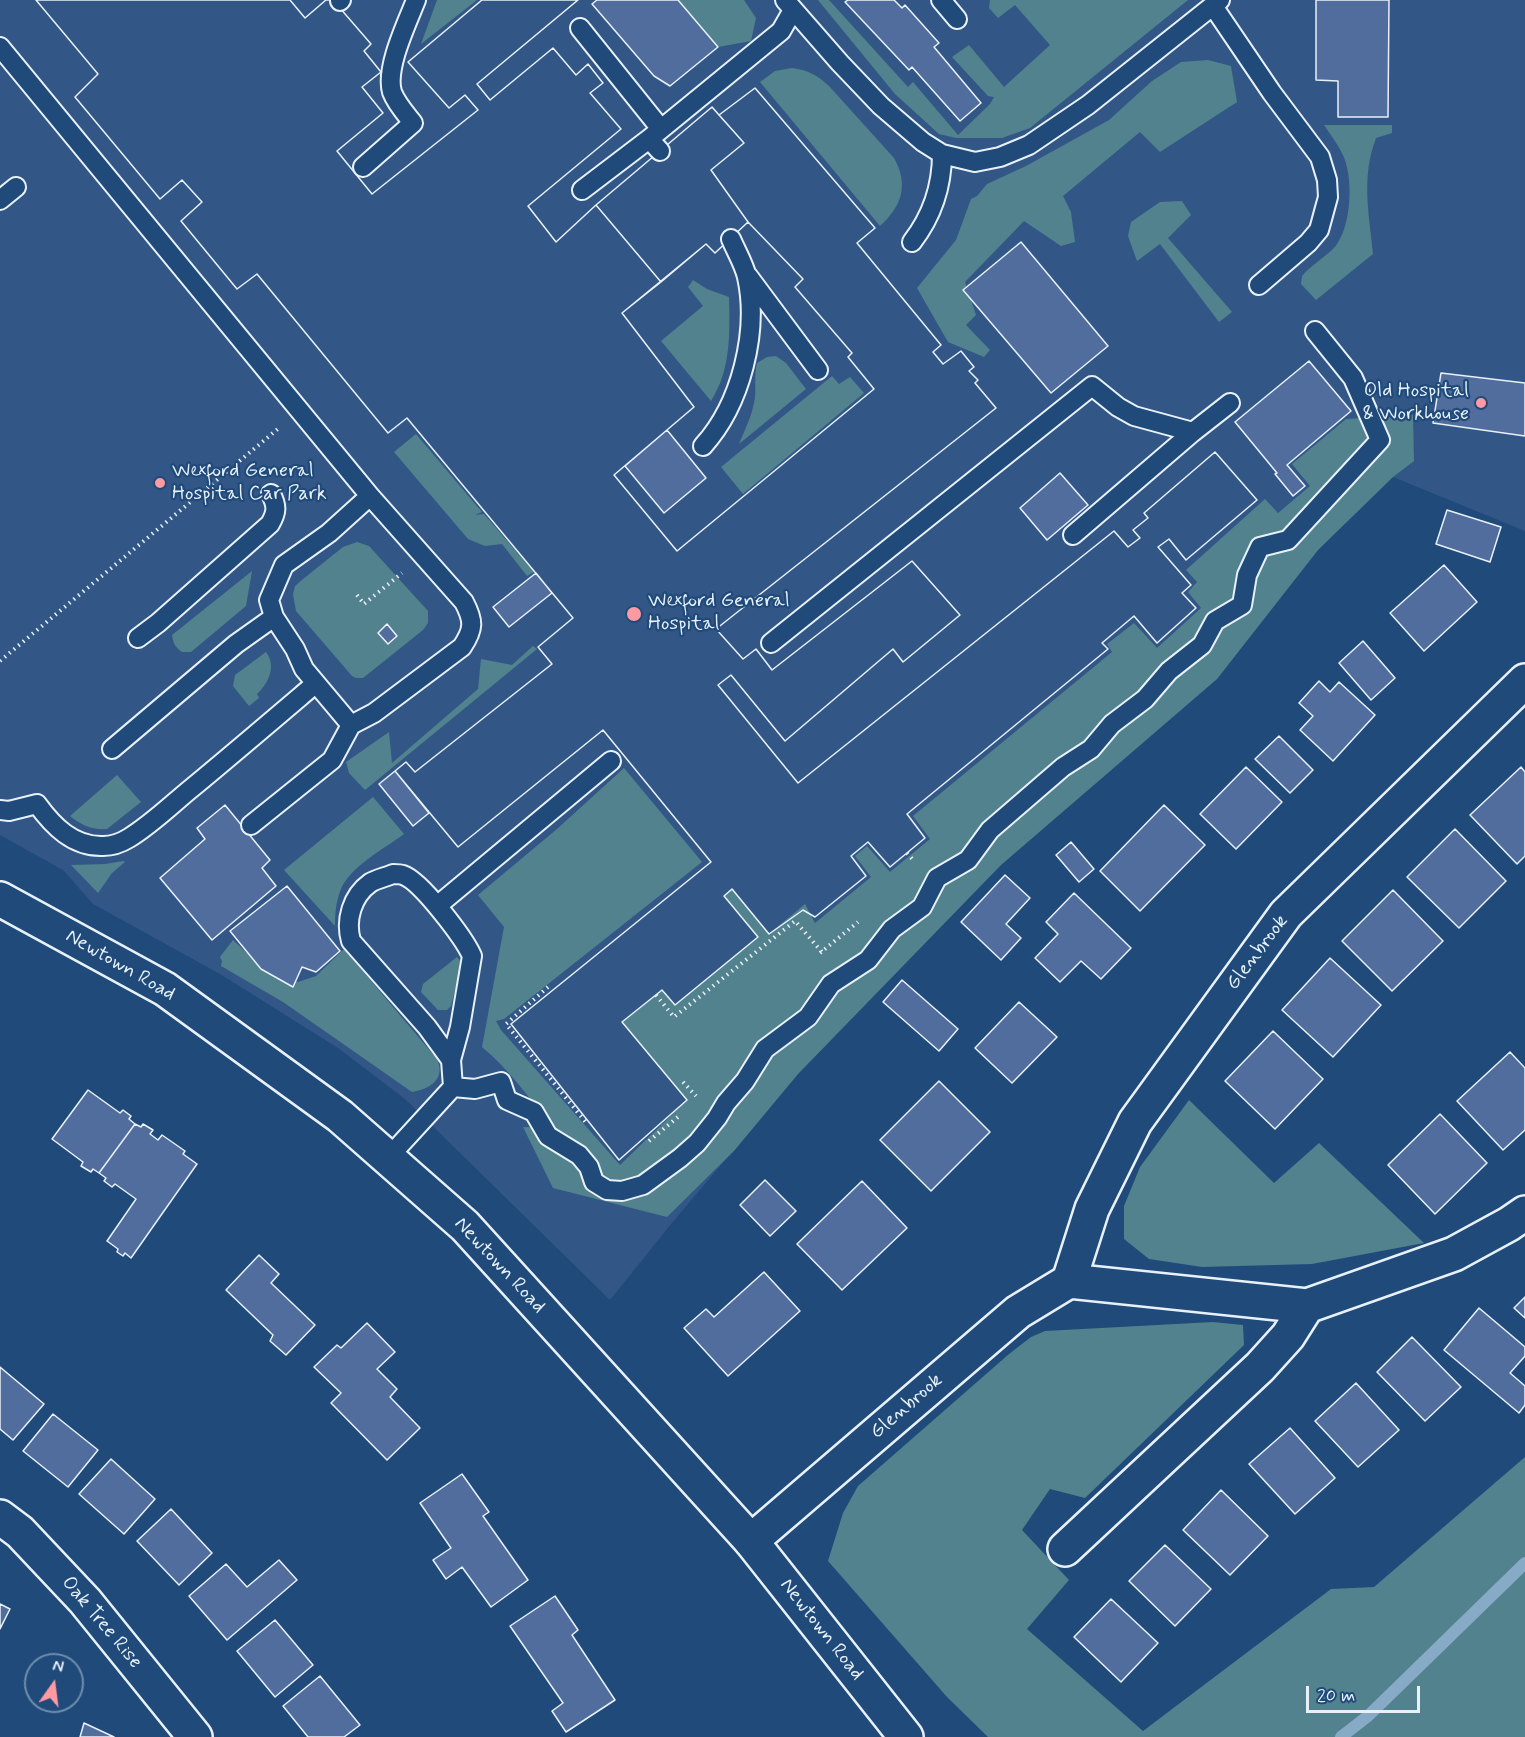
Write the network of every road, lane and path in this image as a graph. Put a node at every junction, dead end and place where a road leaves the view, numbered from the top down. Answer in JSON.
{"nodes":[{"id":1,"x":416,"y":0,"type":"edge"},
{"id":2,"x":941,"y":0,"type":"edge"},
{"id":3,"x":1216,"y":3,"type":"edge"},
{"id":4,"x":789,"y":5,"type":"edge"},
{"id":5,"x":957,"y":19,"type":"dead end"},
{"id":6,"x":580,"y":28,"type":"dead end"},
{"id":7,"x":0,"y":47,"type":"edge"},
{"id":8,"x":657,"y":139,"type":"junction"},
{"id":9,"x":942,"y":154,"type":"junction"},
{"id":10,"x":363,"y":167,"type":"dead end"},
{"id":11,"x":16,"y":187,"type":"dead end"},
{"id":12,"x":582,"y":190,"type":"dead end"},
{"id":13,"x":0,"y":200,"type":"edge"},
{"id":14,"x":730,"y":238,"type":"dead end"},
{"id":15,"x":912,"y":242,"type":"dead end"},
{"id":16,"x":747,"y":275,"type":"junction"},
{"id":17,"x":1259,"y":285,"type":"dead end"},
{"id":18,"x":1315,"y":332,"type":"dead end"},
{"id":19,"x":818,"y":369,"type":"dead end"},
{"id":20,"x":289,"y":395,"type":"junction"},
{"id":21,"x":1230,"y":403,"type":"dead end"},
{"id":22,"x":1193,"y":432,"type":"junction"},
{"id":23,"x":703,"y":446,"type":"dead end"},
{"id":24,"x":271,"y":494,"type":"dead end"},
{"id":25,"x":370,"y":496,"type":"junction"},
{"id":26,"x":1073,"y":535,"type":"dead end"},
{"id":27,"x":402,"y":572,"type":"dead end"},
{"id":28,"x":357,"y":595,"type":"dead end"},
{"id":29,"x":274,"y":617,"type":"junction"},
{"id":30,"x":138,"y":638,"type":"dead end"},
{"id":31,"x":771,"y":643,"type":"dead end"},
{"id":32,"x":0,"y":661,"type":"edge"},
{"id":33,"x":1525,"y":681,"type":"edge"},
{"id":34,"x":315,"y":684,"type":"junction"},
{"id":35,"x":351,"y":725,"type":"junction"},
{"id":36,"x":112,"y":749,"type":"dead end"},
{"id":37,"x":611,"y":761,"type":"dead end"},
{"id":38,"x":0,"y":810,"type":"edge"},
{"id":39,"x":251,"y":825,"type":"dead end"},
{"id":40,"x":0,"y":899,"type":"edge"},
{"id":41,"x":436,"y":906,"type":"junction"},
{"id":42,"x":822,"y":952,"type":"dead end"},
{"id":43,"x":548,"y":987,"type":"dead end"},
{"id":44,"x":656,"y":995,"type":"dead end"},
{"id":45,"x":451,"y":1060,"type":"junction"},
{"id":46,"x":684,"y":1082,"type":"dead end"},
{"id":47,"x":453,"y":1087,"type":"junction"},
{"id":48,"x":699,"y":1099,"type":"dead end"},
{"id":49,"x":592,"y":1130,"type":"dead end"},
{"id":50,"x":387,"y":1159,"type":"junction"},
{"id":51,"x":1525,"y":1213,"type":"edge"},
{"id":52,"x":1069,"y":1281,"type":"junction"},
{"id":53,"x":1307,"y":1306,"type":"junction"},
{"id":54,"x":0,"y":1517,"type":"edge"},
{"id":55,"x":751,"y":1541,"type":"junction"},
{"id":56,"x":1065,"y":1549,"type":"dead end"},
{"id":57,"x":195,"y":1737,"type":"edge"},
{"id":58,"x":906,"y":1737,"type":"edge"}],
"edges":[{"from":1,"to":10,"type":"lane"},
{"from":2,"to":5,"type":"lane"},
{"from":3,"to":9,"type":"lane"},
{"from":3,"to":17,"type":"lane"},
{"from":4,"to":8,"type":"lane"},
{"from":4,"to":9,"type":"lane"},
{"from":6,"to":8,"type":"lane"},
{"from":7,"to":20,"type":"lane"},
{"from":8,"to":12,"type":"lane"},
{"from":9,"to":15,"type":"lane"},
{"from":11,"to":13,"type":"lane"},
{"from":14,"to":16,"type":"lane"},
{"from":16,"to":19,"type":"lane"},
{"from":16,"to":23,"type":"lane"},
{"from":18,"to":47,"type":"lane"},
{"from":20,"to":25,"type":"lane"},
{"from":20,"to":32,"type":"path"},
{"from":21,"to":22,"type":"lane"},
{"from":22,"to":26,"type":"lane"},
{"from":22,"to":31,"type":"lane"},
{"from":24,"to":30,"type":"lane"},
{"from":25,"to":29,"type":"lane"},
{"from":25,"to":35,"type":"lane"},
{"from":27,"to":28,"type":"path"},
{"from":29,"to":34,"type":"lane"},
{"from":29,"to":36,"type":"lane"},
{"from":33,"to":52,"type":"street","name":"Glenbrook"},
{"from":34,"to":35,"type":"lane"},
{"from":34,"to":38,"type":"lane"},
{"from":35,"to":39,"type":"lane"},
{"from":37,"to":41,"type":"lane"},
{"from":40,"to":50,"type":"street","name":"Newtown Road"},
{"from":41,"to":45,"type":"lane"},
{"from":41,"to":45,"type":"lane"},
{"from":42,"to":44,"type":"path"},
{"from":43,"to":49,"type":"path"},
{"from":45,"to":47,"type":"lane"},
{"from":46,"to":48,"type":"path"},
{"from":47,"to":50,"type":"lane"},
{"from":50,"to":55,"type":"street","name":"Newtown Road"},
{"from":51,"to":53,"type":"street"},
{"from":52,"to":53,"type":"street"},
{"from":52,"to":55,"type":"street","name":"Glenbrook"},
{"from":53,"to":56,"type":"street"},
{"from":54,"to":57,"type":"street","name":"Oak Tree Rise"},
{"from":55,"to":58,"type":"street","name":"Newtown Road"}]}
